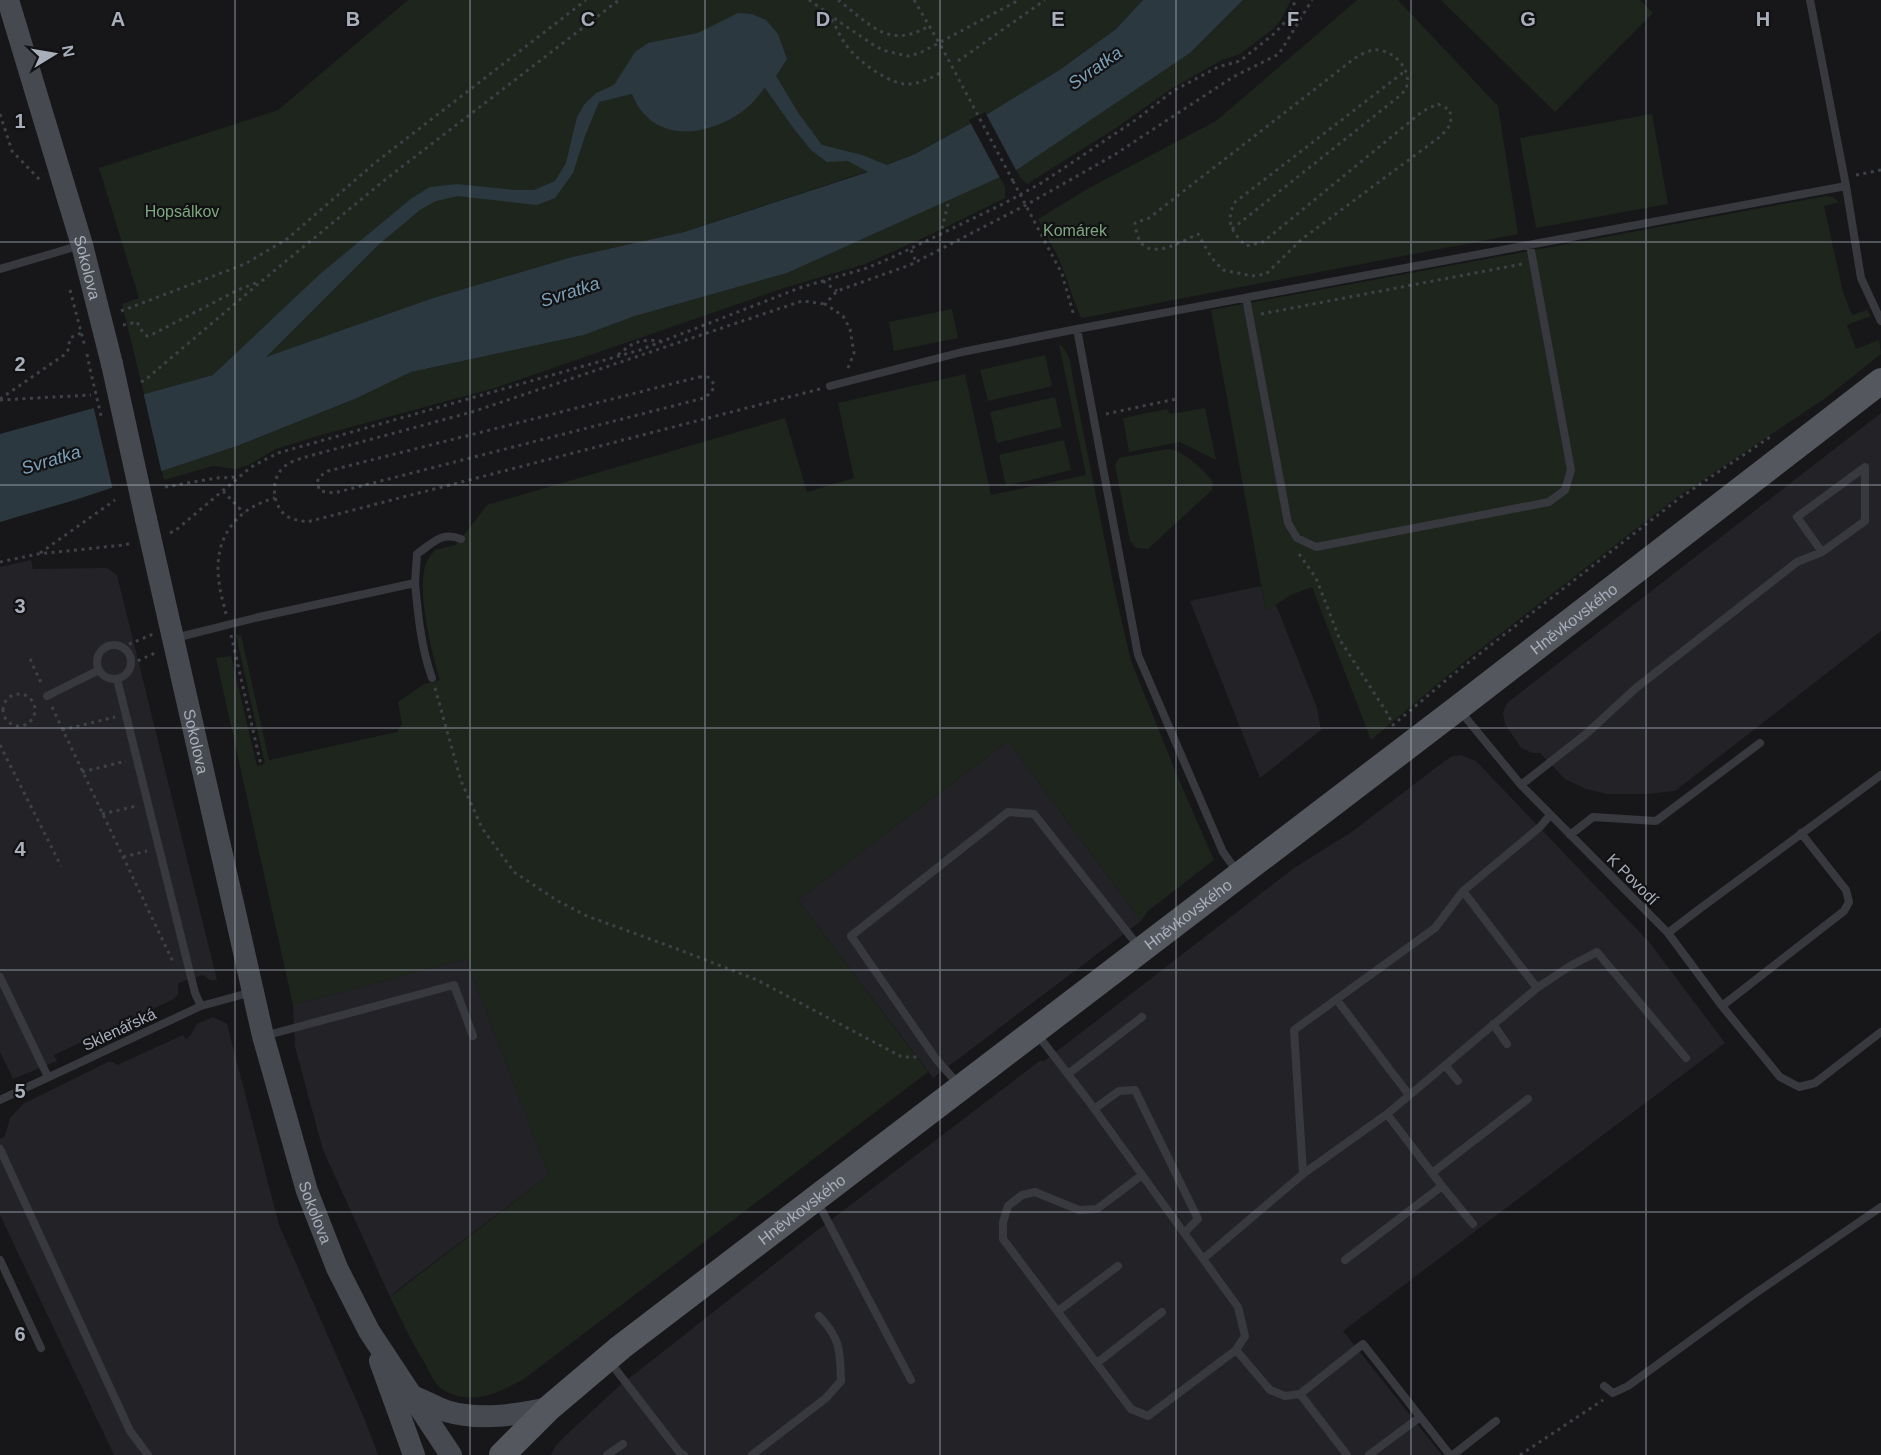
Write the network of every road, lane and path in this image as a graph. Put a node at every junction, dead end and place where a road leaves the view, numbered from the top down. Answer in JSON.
{"nodes":[{"id":1,"x":9,"y":0,"type":"edge"},
{"id":2,"x":586,"y":0,"type":"edge"},
{"id":3,"x":619,"y":0,"type":"edge"},
{"id":4,"x":808,"y":0,"type":"edge"},
{"id":5,"x":838,"y":0,"type":"edge"},
{"id":6,"x":914,"y":0,"type":"edge"},
{"id":7,"x":1019,"y":0,"type":"edge"},
{"id":8,"x":1045,"y":0,"type":"edge"},
{"id":9,"x":1296,"y":0,"type":"edge"},
{"id":10,"x":1312,"y":0,"type":"edge"},
{"id":11,"x":1810,"y":0,"type":"edge"},
{"id":12,"x":828,"y":14,"type":"junction"},
{"id":13,"x":929,"y":26,"type":"junction"},
{"id":14,"x":940,"y":44,"type":"junction"},
{"id":15,"x":958,"y":61,"type":"dead end"},
{"id":16,"x":1406,"y":70,"type":"junction"},
{"id":17,"x":943,"y":71,"type":"dead end"},
{"id":18,"x":0,"y":114,"type":"edge"},
{"id":19,"x":1881,"y":170,"type":"edge"},
{"id":20,"x":1844,"y":177,"type":"junction"},
{"id":21,"x":42,"y":181,"type":"dead end"},
{"id":22,"x":1846,"y":186,"type":"junction"},
{"id":23,"x":1020,"y":194,"type":"junction"},
{"id":24,"x":949,"y":200,"type":"dead end"},
{"id":25,"x":1026,"y":205,"type":"junction"},
{"id":26,"x":1232,"y":229,"type":"junction"},
{"id":27,"x":940,"y":236,"type":"junction"},
{"id":28,"x":82,"y":244,"type":"junction"},
{"id":29,"x":1530,"y":245,"type":"junction"},
{"id":30,"x":911,"y":249,"type":"junction"},
{"id":31,"x":916,"y":262,"type":"junction"},
{"id":32,"x":1533,"y":262,"type":"junction"},
{"id":33,"x":0,"y":269,"type":"edge"},
{"id":34,"x":263,"y":280,"type":"junction"},
{"id":35,"x":823,"y":281,"type":"junction"},
{"id":36,"x":837,"y":291,"type":"junction"},
{"id":37,"x":1246,"y":298,"type":"junction"},
{"id":38,"x":825,"y":304,"type":"junction"},
{"id":39,"x":121,"y":311,"type":"dead end"},
{"id":40,"x":1250,"y":316,"type":"junction"},
{"id":41,"x":1881,"y":321,"type":"edge"},
{"id":42,"x":124,"y":325,"type":"dead end"},
{"id":43,"x":1077,"y":329,"type":"junction"},
{"id":44,"x":662,"y":341,"type":"junction"},
{"id":45,"x":617,"y":356,"type":"junction"},
{"id":46,"x":90,"y":369,"type":"dead end"},
{"id":47,"x":699,"y":377,"type":"joint"},
{"id":48,"x":1881,"y":381,"type":"edge"},
{"id":49,"x":141,"y":382,"type":"dead end"},
{"id":50,"x":830,"y":386,"type":"junction"},
{"id":51,"x":91,"y":395,"type":"dead end"},
{"id":52,"x":0,"y":399,"type":"edge"},
{"id":53,"x":1176,"y":399,"type":"dead end"},
{"id":54,"x":1092,"y":417,"type":"junction"},
{"id":55,"x":1774,"y":434,"type":"dead end"},
{"id":56,"x":240,"y":477,"type":"junction"},
{"id":57,"x":165,"y":487,"type":"dead end"},
{"id":58,"x":223,"y":491,"type":"junction"},
{"id":59,"x":115,"y":500,"type":"dead end"},
{"id":60,"x":244,"y":513,"type":"dead end"},
{"id":61,"x":172,"y":532,"type":"dead end"},
{"id":62,"x":1296,"y":538,"type":"junction"},
{"id":63,"x":461,"y":539,"type":"dead end"},
{"id":64,"x":130,"y":543,"type":"dead end"},
{"id":65,"x":1822,"y":552,"type":"junction"},
{"id":66,"x":38,"y":554,"type":"junction"},
{"id":67,"x":0,"y":562,"type":"edge"},
{"id":68,"x":415,"y":583,"type":"junction"},
{"id":69,"x":151,"y":635,"type":"dead end"},
{"id":70,"x":174,"y":638,"type":"junction"},
{"id":71,"x":122,"y":647,"type":"junction"},
{"id":72,"x":155,"y":653,"type":"dead end"},
{"id":73,"x":30,"y":659,"type":"dead end"},
{"id":74,"x":130,"y":664,"type":"junction"},
{"id":75,"x":99,"y":670,"type":"junction"},
{"id":76,"x":432,"y":678,"type":"joint"},
{"id":77,"x":117,"y":679,"type":"junction"},
{"id":78,"x":47,"y":696,"type":"junction"},
{"id":79,"x":1458,"y":708,"type":"junction"},
{"id":80,"x":125,"y":714,"type":"junction"},
{"id":81,"x":1,"y":716,"type":"edge"},
{"id":82,"x":62,"y":730,"type":"junction"},
{"id":83,"x":1760,"y":743,"type":"dead end"},
{"id":84,"x":0,"y":745,"type":"edge"},
{"id":85,"x":136,"y":758,"type":"junction"},
{"id":86,"x":82,"y":772,"type":"junction"},
{"id":87,"x":1881,"y":775,"type":"edge"},
{"id":88,"x":1521,"y":785,"type":"junction"},
{"id":89,"x":147,"y":803,"type":"junction"},
{"id":90,"x":102,"y":814,"type":"junction"},
{"id":91,"x":1550,"y":815,"type":"junction"},
{"id":92,"x":1801,"y":833,"type":"junction"},
{"id":93,"x":1570,"y":835,"type":"junction"},
{"id":94,"x":159,"y":848,"type":"junction"},
{"id":95,"x":123,"y":857,"type":"junction"},
{"id":96,"x":61,"y":866,"type":"dead end"},
{"id":97,"x":1240,"y":875,"type":"junction"},
{"id":98,"x":1463,"y":891,"type":"junction"},
{"id":99,"x":1668,"y":933,"type":"junction"},
{"id":100,"x":1142,"y":951,"type":"junction"},
{"id":101,"x":0,"y":977,"type":"edge"},
{"id":102,"x":1537,"y":988,"type":"junction"},
{"id":103,"x":253,"y":992,"type":"junction"},
{"id":104,"x":195,"y":993,"type":"junction"},
{"id":105,"x":1337,"y":1000,"type":"junction"},
{"id":106,"x":201,"y":1006,"type":"junction"},
{"id":107,"x":1722,"y":1006,"type":"junction"},
{"id":108,"x":1142,"y":1017,"type":"dead end"},
{"id":109,"x":1493,"y":1024,"type":"junction"},
{"id":110,"x":1036,"y":1032,"type":"junction"},
{"id":111,"x":1881,"y":1032,"type":"edge"},
{"id":112,"x":263,"y":1036,"type":"junction"},
{"id":113,"x":473,"y":1036,"type":"dead end"},
{"id":114,"x":1507,"y":1044,"type":"dead end"},
{"id":115,"x":1686,"y":1058,"type":"dead end"},
{"id":116,"x":936,"y":1059,"type":"junction"},
{"id":117,"x":1445,"y":1065,"type":"junction"},
{"id":118,"x":1068,"y":1074,"type":"junction"},
{"id":119,"x":48,"y":1077,"type":"junction"},
{"id":120,"x":1458,"y":1081,"type":"dead end"},
{"id":121,"x":962,"y":1088,"type":"junction"},
{"id":122,"x":1409,"y":1095,"type":"junction"},
{"id":123,"x":1528,"y":1099,"type":"dead end"},
{"id":124,"x":0,"y":1100,"type":"edge"},
{"id":125,"x":1094,"y":1109,"type":"junction"},
{"id":126,"x":1387,"y":1114,"type":"junction"},
{"id":127,"x":0,"y":1149,"type":"edge"},
{"id":128,"x":1432,"y":1173,"type":"junction"},
{"id":129,"x":1303,"y":1174,"type":"junction"},
{"id":130,"x":1142,"y":1175,"type":"junction"},
{"id":131,"x":1442,"y":1186,"type":"junction"},
{"id":132,"x":816,"y":1200,"type":"junction"},
{"id":133,"x":1881,"y":1208,"type":"edge"},
{"id":134,"x":1473,"y":1224,"type":"dead end"},
{"id":135,"x":1184,"y":1233,"type":"junction"},
{"id":136,"x":1203,"y":1259,"type":"junction"},
{"id":137,"x":0,"y":1260,"type":"edge"},
{"id":138,"x":1345,"y":1260,"type":"dead end"},
{"id":139,"x":1118,"y":1266,"type":"dead end"},
{"id":140,"x":1058,"y":1311,"type":"junction"},
{"id":141,"x":1162,"y":1312,"type":"dead end"},
{"id":142,"x":819,"y":1316,"type":"dead end"},
{"id":143,"x":369,"y":1331,"type":"junction"},
{"id":144,"x":41,"y":1348,"type":"dead end"},
{"id":145,"x":1236,"y":1350,"type":"junction"},
{"id":146,"x":607,"y":1359,"type":"junction"},
{"id":147,"x":1097,"y":1363,"type":"junction"},
{"id":148,"x":911,"y":1380,"type":"dead end"},
{"id":149,"x":1604,"y":1386,"type":"dead end"},
{"id":150,"x":1613,"y":1393,"type":"junction"},
{"id":151,"x":1300,"y":1394,"type":"junction"},
{"id":152,"x":412,"y":1395,"type":"junction"},
{"id":153,"x":549,"y":1408,"type":"junction"},
{"id":154,"x":1420,"y":1417,"type":"junction"},
{"id":155,"x":1496,"y":1421,"type":"dead end"},
{"id":156,"x":623,"y":1444,"type":"dead end"},
{"id":157,"x":148,"y":1455,"type":"edge"},
{"id":158,"x":414,"y":1455,"type":"edge"},
{"id":159,"x":451,"y":1455,"type":"edge"},
{"id":160,"x":502,"y":1455,"type":"edge"},
{"id":161,"x":607,"y":1455,"type":"edge"},
{"id":162,"x":684,"y":1455,"type":"edge"},
{"id":163,"x":752,"y":1455,"type":"edge"},
{"id":164,"x":1347,"y":1455,"type":"edge"},
{"id":165,"x":1369,"y":1455,"type":"edge"},
{"id":166,"x":1452,"y":1455,"type":"edge"},
{"id":167,"x":1520,"y":1455,"type":"edge"}],
"edges":[{"from":1,"to":28,"type":"street","name":"Sokolova"},
{"from":2,"to":39,"type":"path"},
{"from":3,"to":34,"type":"path"},
{"from":4,"to":12,"type":"path"},
{"from":5,"to":13,"type":"path"},
{"from":6,"to":13,"type":"path"},
{"from":7,"to":14,"type":"path"},
{"from":8,"to":15,"type":"path"},
{"from":9,"to":23,"type":"path"},
{"from":10,"to":25,"type":"path"},
{"from":11,"to":20,"type":"lane"},
{"from":12,"to":14,"type":"path"},
{"from":12,"to":17,"type":"path"},
{"from":13,"to":14,"type":"path"},
{"from":14,"to":23,"type":"path","bridge":true},
{"from":16,"to":26,"type":"path"},
{"from":16,"to":26,"type":"path"},
{"from":16,"to":26,"type":"path"},
{"from":18,"to":21,"type":"path"},
{"from":19,"to":20,"type":"path"},
{"from":20,"to":22,"type":"lane"},
{"from":22,"to":29,"type":"lane"},
{"from":22,"to":41,"type":"lane"},
{"from":23,"to":25,"type":"path"},
{"from":23,"to":27,"type":"path"},
{"from":24,"to":27,"type":"path"},
{"from":25,"to":31,"type":"path"},
{"from":25,"to":43,"type":"path"},
{"from":27,"to":30,"type":"path"},
{"from":28,"to":33,"type":"lane"},
{"from":28,"to":70,"type":"street","name":"Sokolova","bridge":true},
{"from":29,"to":32,"type":"lane"},
{"from":29,"to":37,"type":"lane"},
{"from":30,"to":31,"type":"path"},
{"from":30,"to":35,"type":"path"},
{"from":31,"to":36,"type":"path"},
{"from":32,"to":40,"type":"path"},
{"from":32,"to":62,"type":"lane"},
{"from":34,"to":42,"type":"path"},
{"from":34,"to":49,"type":"path"},
{"from":35,"to":36,"type":"path"},
{"from":35,"to":44,"type":"path"},
{"from":36,"to":38,"type":"path"},
{"from":37,"to":40,"type":"lane"},
{"from":37,"to":43,"type":"lane"},
{"from":38,"to":50,"type":"path"},
{"from":38,"to":50,"type":"path"},
{"from":40,"to":62,"type":"lane"},
{"from":43,"to":50,"type":"lane"},
{"from":43,"to":54,"type":"lane"},
{"from":44,"to":45,"type":"path"},
{"from":44,"to":45,"type":"path"},
{"from":45,"to":56,"type":"path"},
{"from":46,"to":52,"type":"path"},
{"from":47,"to":47,"type":"path"},
{"from":48,"to":79,"type":"main road","name":"Hněvkovského"},
{"from":51,"to":52,"type":"path"},
{"from":53,"to":54,"type":"path"},
{"from":54,"to":97,"type":"lane"},
{"from":55,"to":62,"type":"path"},
{"from":56,"to":57,"type":"path"},
{"from":56,"to":58,"type":"path"},
{"from":58,"to":60,"type":"path"},
{"from":58,"to":61,"type":"path"},
{"from":59,"to":66,"type":"path"},
{"from":63,"to":68,"type":"lane"},
{"from":64,"to":66,"type":"path"},
{"from":65,"to":65,"type":"lane"},
{"from":65,"to":88,"type":"lane"},
{"from":66,"to":67,"type":"path"},
{"from":68,"to":70,"type":"lane"},
{"from":68,"to":76,"type":"lane"},
{"from":69,"to":71,"type":"path"},
{"from":70,"to":103,"type":"street","name":"Sokolova"},
{"from":71,"to":74,"type":"lane"},
{"from":71,"to":75,"type":"lane"},
{"from":72,"to":74,"type":"path"},
{"from":73,"to":78,"type":"path"},
{"from":74,"to":77,"type":"lane"},
{"from":75,"to":77,"type":"lane"},
{"from":75,"to":78,"type":"lane"},
{"from":76,"to":116,"type":"path"},
{"from":77,"to":80,"type":"lane"},
{"from":78,"to":82,"type":"path"},
{"from":79,"to":88,"type":"lane","name":"K Povodí"},
{"from":79,"to":97,"type":"main road","name":"Hněvkovského"},
{"from":80,"to":82,"type":"path"},
{"from":80,"to":85,"type":"lane"},
{"from":81,"to":81,"type":"path"},
{"from":82,"to":86,"type":"path"},
{"from":83,"to":93,"type":"lane"},
{"from":84,"to":96,"type":"path"},
{"from":85,"to":86,"type":"path"},
{"from":85,"to":89,"type":"lane"},
{"from":86,"to":90,"type":"path"},
{"from":87,"to":92,"type":"lane"},
{"from":88,"to":91,"type":"lane","name":"K Povodí"},
{"from":89,"to":90,"type":"path"},
{"from":89,"to":94,"type":"lane"},
{"from":90,"to":95,"type":"path"},
{"from":91,"to":93,"type":"lane","name":"K Povodí"},
{"from":91,"to":98,"type":"lane"},
{"from":92,"to":99,"type":"lane"},
{"from":92,"to":107,"type":"lane"},
{"from":93,"to":99,"type":"lane","name":"K Povodí"},
{"from":94,"to":95,"type":"path"},
{"from":94,"to":104,"type":"lane"},
{"from":95,"to":104,"type":"path"},
{"from":97,"to":100,"type":"main road","name":"Hněvkovského"},
{"from":98,"to":102,"type":"lane"},
{"from":98,"to":105,"type":"lane"},
{"from":99,"to":107,"type":"lane","name":"K Povodí"},
{"from":100,"to":110,"type":"main road","name":"Hněvkovského"},
{"from":100,"to":116,"type":"lane"},
{"from":101,"to":119,"type":"lane"},
{"from":102,"to":109,"type":"lane"},
{"from":102,"to":115,"type":"lane"},
{"from":103,"to":106,"type":"lane","name":"Sklenářská"},
{"from":103,"to":112,"type":"street","name":"Sokolova"},
{"from":104,"to":106,"type":"lane"},
{"from":105,"to":122,"type":"lane"},
{"from":105,"to":129,"type":"lane"},
{"from":106,"to":119,"type":"lane","name":"Sklenářská"},
{"from":107,"to":111,"type":"lane","name":"K Povodí"},
{"from":108,"to":118,"type":"lane"},
{"from":109,"to":114,"type":"lane"},
{"from":109,"to":117,"type":"lane"},
{"from":110,"to":118,"type":"lane"},
{"from":110,"to":121,"type":"main road","name":"Hněvkovského"},
{"from":112,"to":113,"type":"lane"},
{"from":112,"to":143,"type":"street","name":"Sokolova"},
{"from":116,"to":121,"type":"lane"},
{"from":117,"to":120,"type":"lane"},
{"from":117,"to":122,"type":"lane"},
{"from":118,"to":125,"type":"lane"},
{"from":119,"to":124,"type":"lane","name":"Sklenářská"},
{"from":121,"to":132,"type":"main road","name":"Hněvkovského"},
{"from":122,"to":126,"type":"lane"},
{"from":123,"to":128,"type":"lane"},
{"from":125,"to":130,"type":"lane"},
{"from":125,"to":135,"type":"lane"},
{"from":126,"to":128,"type":"lane"},
{"from":126,"to":129,"type":"lane"},
{"from":127,"to":157,"type":"lane"},
{"from":128,"to":131,"type":"lane"},
{"from":129,"to":136,"type":"lane"},
{"from":130,"to":135,"type":"lane"},
{"from":130,"to":140,"type":"lane"},
{"from":131,"to":134,"type":"lane"},
{"from":131,"to":138,"type":"lane"},
{"from":132,"to":146,"type":"main road","name":"Hněvkovského"},
{"from":132,"to":148,"type":"lane"},
{"from":133,"to":150,"type":"lane"},
{"from":135,"to":136,"type":"lane"},
{"from":136,"to":145,"type":"lane"},
{"from":137,"to":144,"type":"lane"},
{"from":139,"to":140,"type":"lane"},
{"from":140,"to":147,"type":"lane"},
{"from":141,"to":147,"type":"lane"},
{"from":142,"to":163,"type":"lane"},
{"from":143,"to":152,"type":"street","name":"Sokolova"},
{"from":143,"to":158,"type":"street"},
{"from":145,"to":147,"type":"lane"},
{"from":145,"to":151,"type":"lane"},
{"from":146,"to":153,"type":"main road","name":"Hněvkovského"},
{"from":146,"to":162,"type":"lane"},
{"from":149,"to":150,"type":"lane"},
{"from":150,"to":167,"type":"path"},
{"from":151,"to":154,"type":"lane"},
{"from":151,"to":164,"type":"lane"},
{"from":152,"to":153,"type":"street"},
{"from":152,"to":159,"type":"street","name":"Sokolova"},
{"from":153,"to":160,"type":"main road","name":"Hněvkovského"},
{"from":154,"to":165,"type":"lane"},
{"from":154,"to":166,"type":"lane"},
{"from":155,"to":166,"type":"lane"},
{"from":156,"to":161,"type":"lane"}]}
